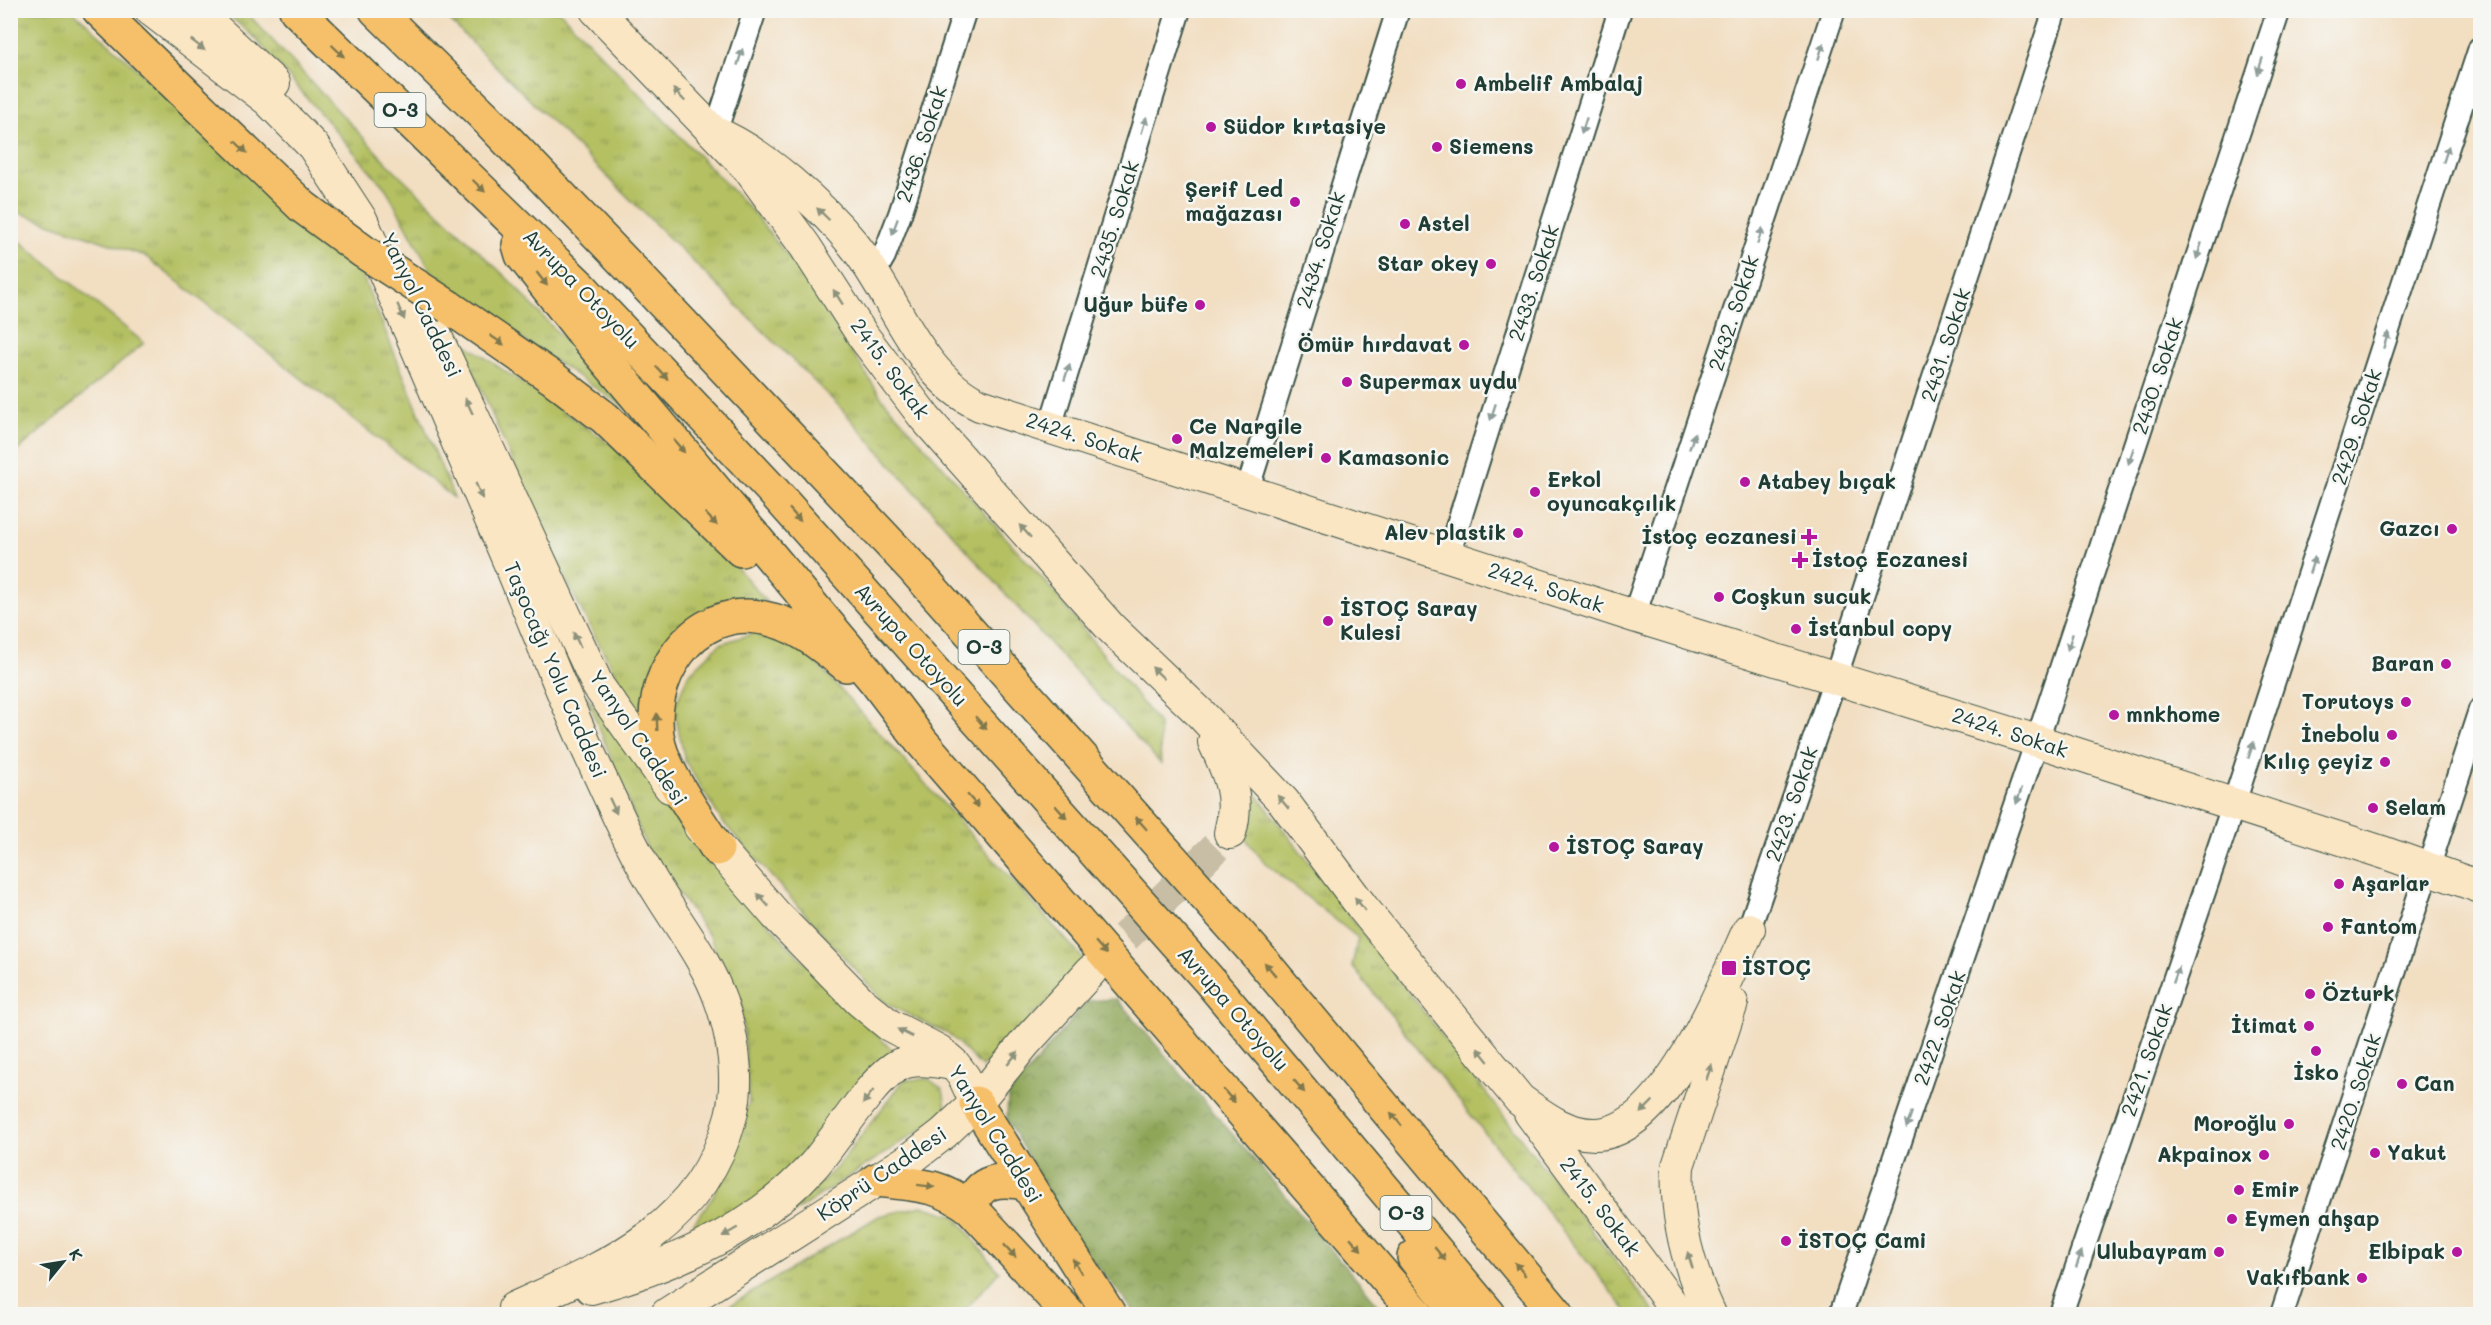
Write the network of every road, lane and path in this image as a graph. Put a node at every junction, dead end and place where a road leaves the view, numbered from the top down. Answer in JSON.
{"nodes":[{"id":1,"x":99,"y":10,"type":"edge"},
{"id":2,"x":151,"y":10,"type":"edge"},
{"id":3,"x":195,"y":10,"type":"edge"},
{"id":4,"x":296,"y":10,"type":"edge"},
{"id":5,"x":376,"y":10,"type":"edge"},
{"id":6,"x":596,"y":10,"type":"edge"},
{"id":7,"x":755,"y":10,"type":"edge"},
{"id":8,"x":965,"y":10,"type":"edge"},
{"id":9,"x":1179,"y":10,"type":"edge"},
{"id":10,"x":1398,"y":10,"type":"edge"},
{"id":11,"x":1620,"y":10,"type":"edge"},
{"id":12,"x":1834,"y":10,"type":"edge"},
{"id":13,"x":2055,"y":10,"type":"edge"},
{"id":14,"x":2279,"y":10,"type":"edge"},
{"id":15,"x":2481,"y":48,"type":"edge"},
{"id":16,"x":716,"y":133,"type":"junction"},
{"id":17,"x":504,"y":210,"type":"junction"},
{"id":18,"x":873,"y":275,"type":"junction"},
{"id":19,"x":1050,"y":428,"type":"junction"},
{"id":20,"x":1247,"y":491,"type":"junction"},
{"id":21,"x":1448,"y":555,"type":"junction"},
{"id":22,"x":1635,"y":616,"type":"junction"},
{"id":23,"x":846,"y":665,"type":"junction"},
{"id":24,"x":1835,"y":678,"type":"junction"},
{"id":25,"x":2481,"y":710,"type":"edge"},
{"id":26,"x":1201,"y":714,"type":"junction"},
{"id":27,"x":921,"y":741,"type":"junction"},
{"id":28,"x":2037,"y":741,"type":"junction"},
{"id":29,"x":2233,"y":806,"type":"junction"},
{"id":30,"x":1230,"y":833,"type":"tunnel mouth"},
{"id":31,"x":717,"y":849,"type":"junction"},
{"id":32,"x":2429,"y":868,"type":"junction"},
{"id":33,"x":2481,"y":887,"type":"edge"},
{"id":34,"x":1749,"y":929,"type":"junction"},
{"id":35,"x":1091,"y":971,"type":"tunnel mouth"},
{"id":36,"x":954,"y":1064,"type":"junction"},
{"id":37,"x":1520,"y":1100,"type":"junction"},
{"id":38,"x":976,"y":1103,"type":"junction"},
{"id":39,"x":1322,"y":1112,"type":"junction"},
{"id":40,"x":876,"y":1180,"type":"junction"},
{"id":41,"x":1026,"y":1183,"type":"junction"},
{"id":42,"x":971,"y":1208,"type":"junction"},
{"id":43,"x":507,"y":1311,"type":"edge"},
{"id":44,"x":667,"y":1314,"type":"edge"},
{"id":45,"x":1069,"y":1314,"type":"edge"},
{"id":46,"x":1110,"y":1314,"type":"edge"},
{"id":47,"x":1417,"y":1314,"type":"edge"},
{"id":48,"x":1459,"y":1314,"type":"edge"},
{"id":49,"x":1489,"y":1314,"type":"edge"},
{"id":50,"x":1557,"y":1314,"type":"edge"},
{"id":51,"x":1679,"y":1314,"type":"edge"},
{"id":52,"x":1710,"y":1314,"type":"edge"},
{"id":53,"x":1841,"y":1314,"type":"edge"},
{"id":54,"x":2061,"y":1314,"type":"edge"},
{"id":55,"x":2282,"y":1314,"type":"edge"}],
"edges":[{"from":1,"to":23,"type":"main road","one_way":true,"bridge":true},
{"from":2,"to":43,"type":"main road","name":"Taşocağı Yolu Caddesi","one_way":true},
{"from":31,"to":3,"type":"main road","name":"Yanyol Caddesi","one_way":true},
{"from":4,"to":17,"type":"main road","name":"Avrupa Otoyolu","number":"O-3","one_way":true},
{"from":50,"to":5,"type":"main road","number":"O-3","one_way":true},
{"from":16,"to":6,"type":"main road","name":"2415. Sokak","one_way":true},
{"from":16,"to":7,"type":"street","one_way":true},
{"from":8,"to":18,"type":"street","name":"2436. Sokak","one_way":true},
{"from":19,"to":9,"type":"street","name":"2435. Sokak","one_way":true},
{"from":10,"to":20,"type":"street","name":"2434. Sokak"},
{"from":11,"to":21,"type":"street","name":"2433. Sokak","one_way":true},
{"from":22,"to":12,"type":"street","name":"2432. Sokak","one_way":true},
{"from":13,"to":24,"type":"street","name":"2431. Sokak"},
{"from":14,"to":28,"type":"street","name":"2430. Sokak","one_way":true},
{"from":29,"to":15,"type":"street","name":"2429. Sokak","one_way":true},
{"from":18,"to":16,"type":"main road","name":"2424. Sokak","one_way":true},
{"from":26,"to":16,"type":"main road","name":"2415. Sokak","one_way":true},
{"from":17,"to":27,"type":"main road","one_way":true},
{"from":17,"to":39,"type":"main road","name":"Avrupa Otoyolu","number":"O-3","one_way":true},
{"from":18,"to":19,"type":"main road","name":"2424. Sokak"},
{"from":19,"to":20,"type":"main road","name":"2424. Sokak"},
{"from":20,"to":21,"type":"main road","name":"2424. Sokak"},
{"from":21,"to":22,"type":"main road","name":"2424. Sokak"},
{"from":22,"to":24,"type":"main road","name":"2424. Sokak"},
{"from":23,"to":27,"type":"main road"},
{"from":31,"to":23,"type":"main road","one_way":true},
{"from":24,"to":28,"type":"main road","name":"2424. Sokak"},
{"from":24,"to":34,"type":"street","name":"2423. Sokak"},
{"from":25,"to":32,"type":"street","name":"2420. Sokak"},
{"from":26,"to":30,"type":"main road"},
{"from":37,"to":26,"type":"main road","name":"2415. Sokak","one_way":true},
{"from":27,"to":47,"type":"main road","one_way":true},
{"from":28,"to":29,"type":"main road","name":"2424. Sokak"},
{"from":28,"to":53,"type":"street","name":"2422. Sokak","one_way":true},
{"from":29,"to":32,"type":"main road","name":"2424. Sokak"},
{"from":54,"to":29,"type":"street","name":"2421. Sokak","one_way":true},
{"from":36,"to":31,"type":"main road","name":"Yanyol Caddesi","one_way":true},
{"from":32,"to":33,"type":"main road","name":"2424. Sokak"},
{"from":32,"to":55,"type":"street","name":"2420. Sokak"},
{"from":34,"to":37,"type":"main road","one_way":true},
{"from":52,"to":34,"type":"main road","one_way":true},
{"from":38,"to":35,"type":"main road","name":"Köprü Caddesi","one_way":true},
{"from":36,"to":38,"type":"main road","name":"Yanyol Caddesi"},
{"from":36,"to":43,"type":"main road","name":"Köprü Caddesi","one_way":true},
{"from":37,"to":51,"type":"main road","name":"2415. Sokak"},
{"from":38,"to":40,"type":"main road","name":"Köprü Caddesi"},
{"from":38,"to":41,"type":"main road","name":"Yanyol Caddesi"},
{"from":39,"to":48,"type":"main road"},
{"from":39,"to":49,"type":"main road","name":"Avrupa Otoyolu","number":"O-3","one_way":true},
{"from":40,"to":42,"type":"main road","one_way":true},
{"from":40,"to":44,"type":"main road","name":"Köprü Caddesi"},
{"from":41,"to":42,"type":"main road"},
{"from":46,"to":41,"type":"main road","name":"Yanyol Caddesi","one_way":true},
{"from":42,"to":45,"type":"main road","one_way":true}]}
